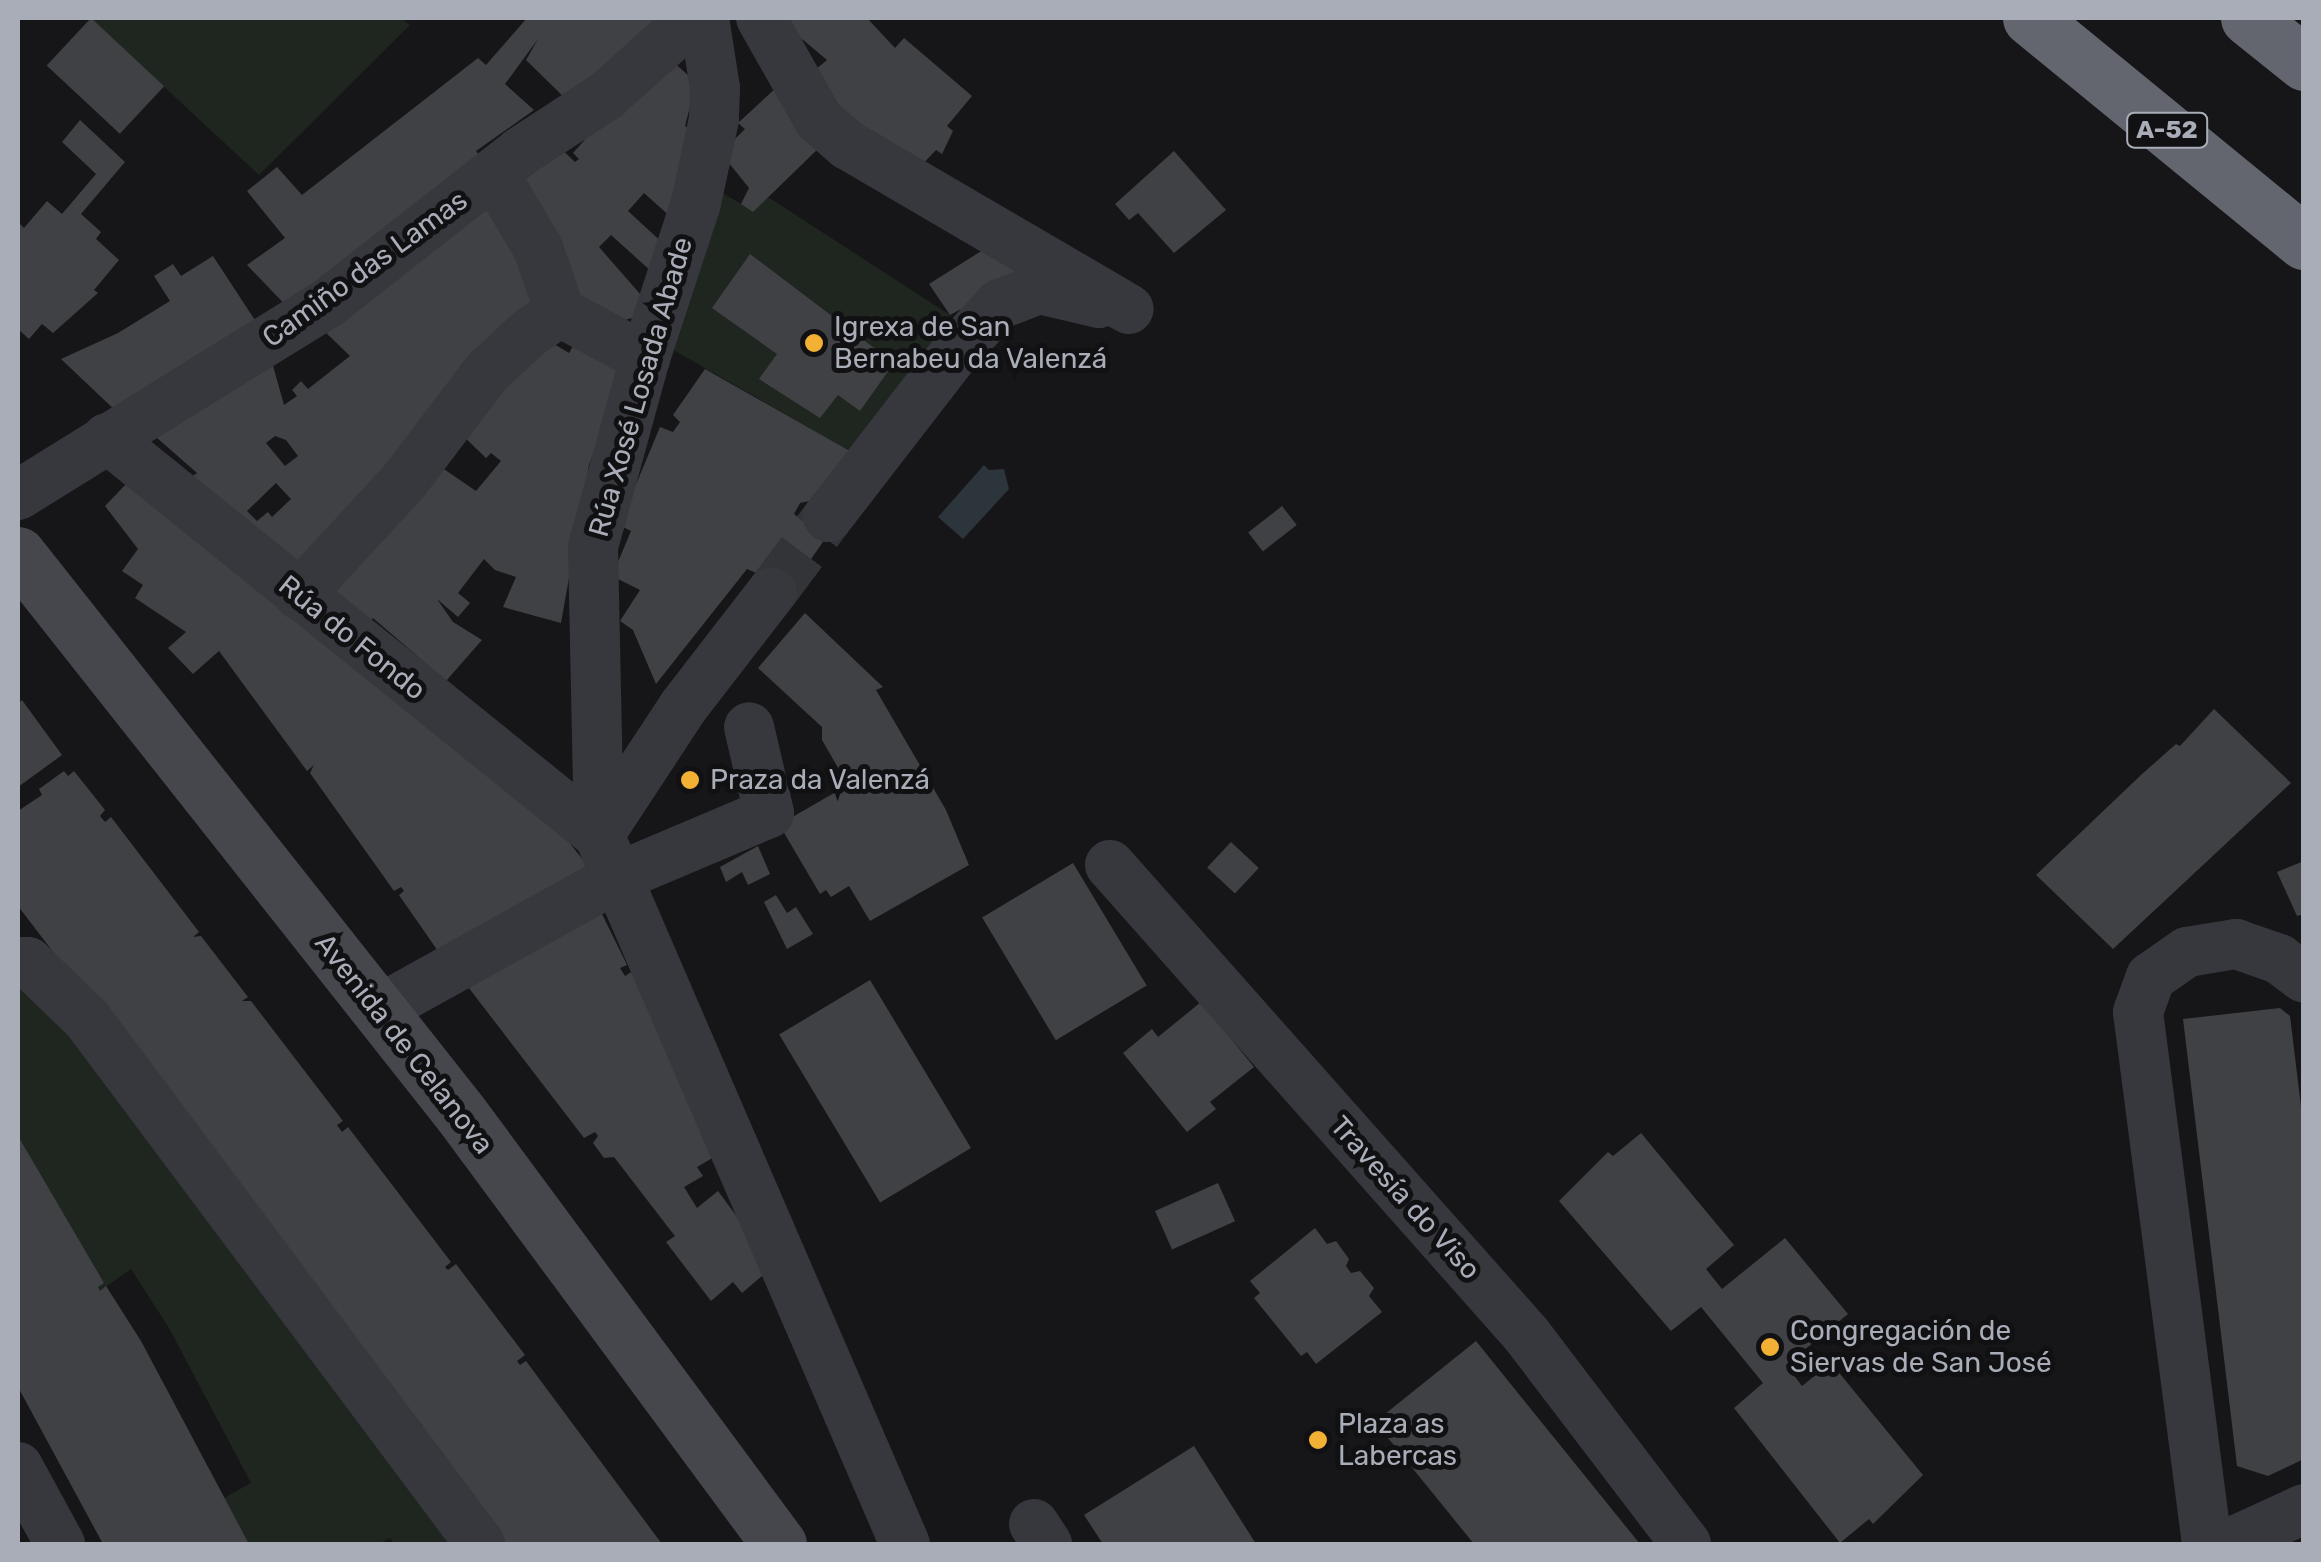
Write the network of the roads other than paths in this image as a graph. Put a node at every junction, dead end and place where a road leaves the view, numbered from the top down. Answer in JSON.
{"nodes":[{"id":1,"x":693,"y":18,"type":"edge"},
{"id":2,"x":704,"y":18,"type":"edge"},
{"id":3,"x":761,"y":18,"type":"edge"},
{"id":4,"x":2030,"y":18,"type":"edge"},
{"id":5,"x":2248,"y":18,"type":"edge"},
{"id":6,"x":2304,"y":63,"type":"edge"},
{"id":7,"x":494,"y":174,"type":"junction"},
{"id":8,"x":2304,"y":242,"type":"edge"},
{"id":9,"x":560,"y":312,"type":"junction"},
{"id":10,"x":645,"y":358,"type":"junction"},
{"id":11,"x":107,"y":438,"type":"junction"},
{"id":12,"x":18,"y":495,"type":"edge"},
{"id":13,"x":828,"y":517,"type":"tunnel mouth"},
{"id":14,"x":18,"y":554,"type":"edge"},
{"id":15,"x":772,"y":592,"type":"tunnel mouth"},
{"id":16,"x":299,"y":595,"type":"junction"},
{"id":17,"x":749,"y":727,"type":"dead end"},
{"id":18,"x":608,"y":856,"type":"junction"},
{"id":19,"x":1110,"y":865,"type":"dead end"},
{"id":20,"x":18,"y":962,"type":"edge"},
{"id":21,"x":2304,"y":978,"type":"edge"},
{"id":22,"x":378,"y":1010,"type":"junction"},
{"id":23,"x":18,"y":1467,"type":"edge"},
{"id":24,"x":2304,"y":1509,"type":"edge"},
{"id":25,"x":60,"y":1544,"type":"edge"},
{"id":26,"x":480,"y":1544,"type":"edge"},
{"id":27,"x":778,"y":1544,"type":"edge"},
{"id":28,"x":905,"y":1544,"type":"edge"},
{"id":29,"x":1686,"y":1544,"type":"edge"},
{"id":30,"x":2207,"y":1544,"type":"edge"},
{"id":31,"x":2228,"y":1544,"type":"edge"}],
"edges":[{"from":1,"to":7,"type":"street","name":"Camiño das Lamas"},
{"from":2,"to":10,"type":"street","name":"Rúa Xosé Losada Abade"},
{"from":3,"to":13,"type":"street"},
{"from":4,"to":8,"type":"highway","number":"A-52"},
{"from":5,"to":6,"type":"highway"},
{"from":7,"to":9,"type":"street"},
{"from":7,"to":11,"type":"street","name":"Camiño das Lamas"},
{"from":9,"to":10,"type":"street"},
{"from":9,"to":16,"type":"street"},
{"from":10,"to":18,"type":"street","name":"Rúa Xosé Losada Abade"},
{"from":11,"to":12,"type":"street","name":"Camiño das Lamas"},
{"from":11,"to":16,"type":"street","name":"Rúa do Fondo"},
{"from":14,"to":22,"type":"street","name":"Avenida de Celanova"},
{"from":15,"to":18,"type":"street"},
{"from":16,"to":18,"type":"street","name":"Rúa do Fondo"},
{"from":17,"to":18,"type":"street"},
{"from":18,"to":22,"type":"street"},
{"from":18,"to":28,"type":"street"},
{"from":19,"to":29,"type":"street","name":"Travesía do Viso"},
{"from":20,"to":26,"type":"street"},
{"from":21,"to":30,"type":"street"},
{"from":22,"to":27,"type":"street","name":"Avenida de Celanova"},
{"from":23,"to":25,"type":"street"},
{"from":24,"to":31,"type":"street"}]}
